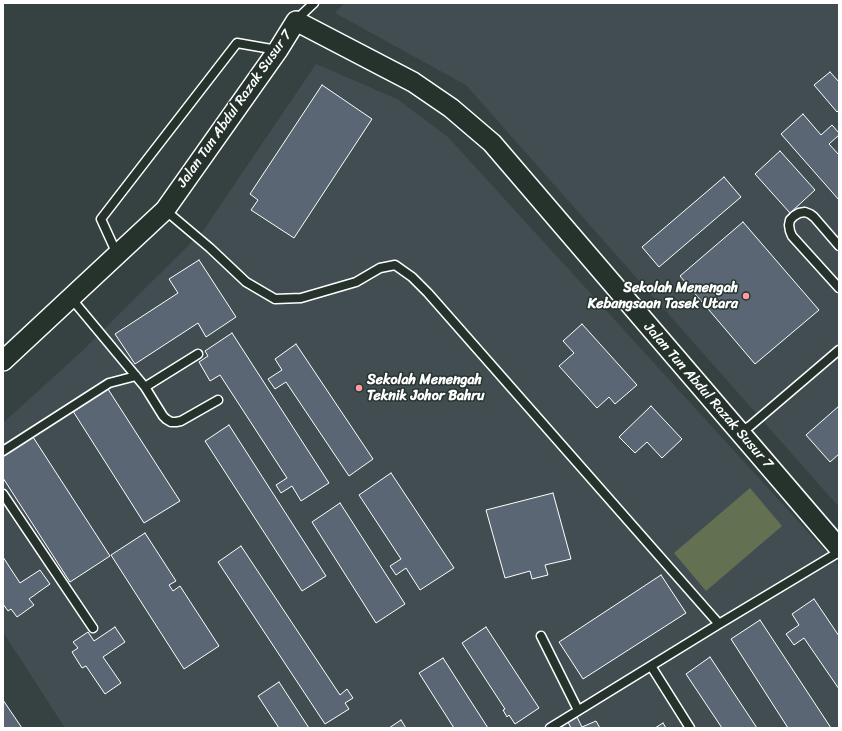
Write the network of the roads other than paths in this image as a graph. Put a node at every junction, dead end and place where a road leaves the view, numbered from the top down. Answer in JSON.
{"nodes":[{"id":1,"x":314,"y":3,"type":"edge"},
{"id":2,"x":296,"y":21,"type":"junction"},
{"id":3,"x":278,"y":50,"type":"junction"},
{"id":4,"x":165,"y":210,"type":"junction"},
{"id":5,"x":839,"y":246,"type":"edge"},
{"id":6,"x":117,"y":255,"type":"junction"},
{"id":7,"x":839,"y":288,"type":"edge"},
{"id":8,"x":71,"y":298,"type":"junction"},
{"id":9,"x":839,"y":350,"type":"edge"},
{"id":10,"x":198,"y":354,"type":"dead end"},
{"id":11,"x":3,"y":361,"type":"edge"},
{"id":12,"x":136,"y":376,"type":"junction"},
{"id":13,"x":145,"y":387,"type":"junction"},
{"id":14,"x":218,"y":400,"type":"dead end"},
{"id":15,"x":740,"y":433,"type":"junction"},
{"id":16,"x":3,"y":451,"type":"edge"},
{"id":17,"x":3,"y":494,"type":"edge"},
{"id":18,"x":839,"y":548,"type":"edge"},
{"id":19,"x":839,"y":552,"type":"edge"},
{"id":20,"x":719,"y":624,"type":"junction"},
{"id":21,"x":93,"y":628,"type":"dead end"},
{"id":22,"x":541,"y":636,"type":"dead end"},
{"id":23,"x":651,"y":666,"type":"junction"},
{"id":24,"x":578,"y":710,"type":"junction"},
{"id":25,"x":550,"y":728,"type":"edge"},
{"id":26,"x":690,"y":728,"type":"edge"}],
"edges":[{"from":1,"to":2,"type":"lane"},
{"from":2,"to":3,"type":"street","name":"Jalan Tun Abdul Razak Susur 7"},
{"from":2,"to":15,"type":"street","name":"Jalan Tun Abdul Razak Susur 7"},
{"from":3,"to":4,"type":"street","name":"Jalan Tun Abdul Razak Susur 7"},
{"from":3,"to":6,"type":"lane"},
{"from":4,"to":6,"type":"street","name":"Jalan Tun Abdul Razak Susur 7"},
{"from":4,"to":20,"type":"lane"},
{"from":5,"to":7,"type":"lane"},
{"from":6,"to":8,"type":"street","name":"Jalan Tun Abdul Razak Susur 7"},
{"from":8,"to":11,"type":"street","name":"Jalan Tun Abdul Razak Susur 7"},
{"from":8,"to":12,"type":"lane"},
{"from":9,"to":15,"type":"lane"},
{"from":10,"to":13,"type":"lane"},
{"from":12,"to":13,"type":"lane"},
{"from":12,"to":16,"type":"lane"},
{"from":13,"to":14,"type":"lane"},
{"from":15,"to":18,"type":"street","name":"Jalan Tun Abdul Razak Susur 7"},
{"from":17,"to":21,"type":"lane"},
{"from":19,"to":20,"type":"lane"},
{"from":20,"to":23,"type":"lane"},
{"from":22,"to":24,"type":"lane"},
{"from":23,"to":24,"type":"lane"},
{"from":23,"to":26,"type":"lane"},
{"from":24,"to":25,"type":"lane"}]}
